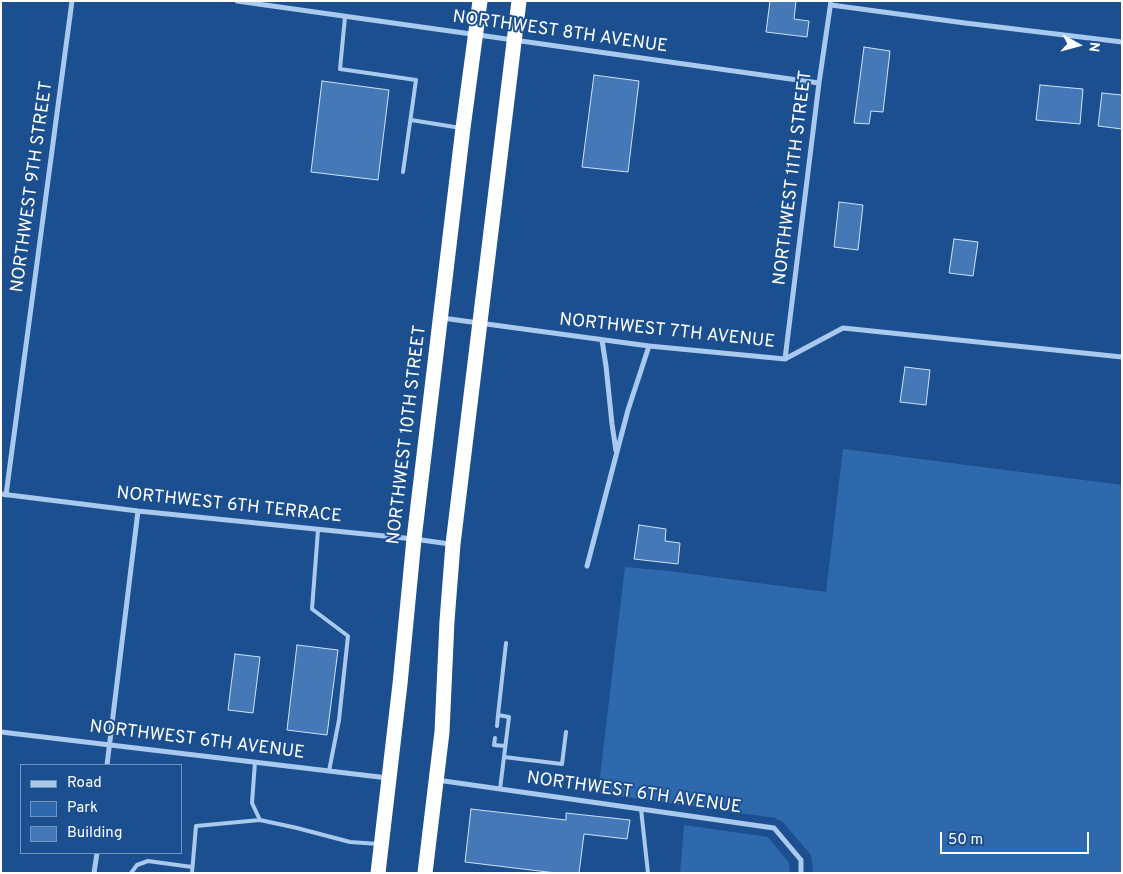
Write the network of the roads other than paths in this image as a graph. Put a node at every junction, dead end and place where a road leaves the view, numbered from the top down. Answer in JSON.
{"nodes":[{"id":1,"x":72,"y":1,"type":"edge"},
{"id":2,"x":237,"y":1,"type":"edge"},
{"id":3,"x":480,"y":1,"type":"edge"},
{"id":4,"x":519,"y":1,"type":"edge"},
{"id":5,"x":831,"y":3,"type":"edge"},
{"id":6,"x":345,"y":17,"type":"junction"},
{"id":7,"x":475,"y":35,"type":"junction"},
{"id":8,"x":514,"y":41,"type":"junction"},
{"id":9,"x":1122,"y":42,"type":"edge"},
{"id":10,"x":819,"y":83,"type":"junction"},
{"id":11,"x":411,"y":120,"type":"junction"},
{"id":12,"x":463,"y":128,"type":"junction"},
{"id":13,"x":403,"y":172,"type":"dead end"},
{"id":14,"x":441,"y":318,"type":"junction"},
{"id":15,"x":479,"y":322,"type":"junction"},
{"id":16,"x":602,"y":340,"type":"junction"},
{"id":17,"x":649,"y":346,"type":"junction"},
{"id":18,"x":1122,"y":356,"type":"edge"},
{"id":19,"x":784,"y":359,"type":"junction"},
{"id":20,"x":616,"y":455,"type":"junction"},
{"id":21,"x":4,"y":495,"type":"edge"},
{"id":22,"x":138,"y":511,"type":"junction"},
{"id":23,"x":318,"y":530,"type":"junction"},
{"id":24,"x":414,"y":539,"type":"junction"},
{"id":25,"x":453,"y":544,"type":"junction"},
{"id":26,"x":587,"y":566,"type":"dead end"},
{"id":27,"x":506,"y":643,"type":"dead end"},
{"id":28,"x":498,"y":715,"type":"junction"},
{"id":29,"x":496,"y":726,"type":"dead end"},
{"id":30,"x":1,"y":732,"type":"edge"},
{"id":31,"x":566,"y":732,"type":"dead end"},
{"id":32,"x":495,"y":738,"type":"dead end"},
{"id":33,"x":110,"y":745,"type":"junction"},
{"id":34,"x":505,"y":746,"type":"junction"},
{"id":35,"x":504,"y":757,"type":"junction"},
{"id":36,"x":255,"y":762,"type":"junction"},
{"id":37,"x":107,"y":764,"type":"edge"},
{"id":38,"x":329,"y":771,"type":"junction"},
{"id":39,"x":389,"y":778,"type":"junction"},
{"id":40,"x":437,"y":780,"type":"junction"},
{"id":41,"x":500,"y":789,"type":"junction"},
{"id":42,"x":641,"y":809,"type":"junction"},
{"id":43,"x":260,"y":820,"type":"junction"},
{"id":44,"x":381,"y":844,"type":"junction"},
{"id":45,"x":97,"y":854,"type":"edge"},
{"id":46,"x":192,"y":867,"type":"junction"},
{"id":47,"x":94,"y":873,"type":"edge"},
{"id":48,"x":131,"y":873,"type":"edge"},
{"id":49,"x":192,"y":873,"type":"edge"},
{"id":50,"x":378,"y":873,"type":"edge"},
{"id":51,"x":425,"y":873,"type":"edge"},
{"id":52,"x":648,"y":873,"type":"edge"},
{"id":53,"x":801,"y":873,"type":"edge"}],
"edges":[{"from":1,"to":21,"type":"street","name":"NORTHWEST 9TH STREET"},
{"from":2,"to":6,"type":"street","name":"NORTHWEST 8TH AVENUE"},
{"from":3,"to":7,"type":"highway","name":"NORTHWEST 10TH STREET"},
{"from":4,"to":8,"type":"highway"},
{"from":5,"to":9,"type":"street"},
{"from":5,"to":10,"type":"street","name":"NORTHWEST 11TH STREET"},
{"from":6,"to":7,"type":"street","name":"NORTHWEST 8TH AVENUE"},
{"from":6,"to":11,"type":"lane"},
{"from":7,"to":8,"type":"street","name":"NORTHWEST 8TH AVENUE"},
{"from":7,"to":12,"type":"highway","name":"NORTHWEST 10TH STREET"},
{"from":8,"to":10,"type":"street","name":"NORTHWEST 8TH AVENUE"},
{"from":8,"to":15,"type":"highway"},
{"from":10,"to":19,"type":"street","name":"NORTHWEST 11TH STREET"},
{"from":11,"to":12,"type":"lane"},
{"from":11,"to":13,"type":"lane"},
{"from":12,"to":14,"type":"highway","name":"NORTHWEST 10TH STREET"},
{"from":14,"to":15,"type":"street","name":"NORTHWEST 7TH AVENUE"},
{"from":14,"to":24,"type":"highway","name":"NORTHWEST 10TH STREET"},
{"from":15,"to":16,"type":"street","name":"NORTHWEST 7TH AVENUE"},
{"from":15,"to":25,"type":"highway"},
{"from":16,"to":17,"type":"street","name":"NORTHWEST 7TH AVENUE"},
{"from":16,"to":20,"type":"street"},
{"from":17,"to":19,"type":"street","name":"NORTHWEST 7TH AVENUE"},
{"from":17,"to":20,"type":"street"},
{"from":18,"to":19,"type":"street","name":"NORTHWEST 7TH AVENUE"},
{"from":20,"to":26,"type":"street"},
{"from":21,"to":22,"type":"street","name":"NORTHWEST 6TH TERRACE"},
{"from":22,"to":23,"type":"street","name":"NORTHWEST 6TH TERRACE"},
{"from":22,"to":33,"type":"street"},
{"from":23,"to":24,"type":"street","name":"NORTHWEST 6TH TERRACE"},
{"from":23,"to":38,"type":"lane"},
{"from":24,"to":25,"type":"street","name":"NORTHWEST 6TH TERRACE"},
{"from":24,"to":39,"type":"highway","name":"NORTHWEST 10TH STREET"},
{"from":25,"to":40,"type":"highway"},
{"from":27,"to":28,"type":"lane"},
{"from":28,"to":29,"type":"lane"},
{"from":28,"to":34,"type":"lane"},
{"from":30,"to":33,"type":"street","name":"NORTHWEST 6TH AVENUE"},
{"from":31,"to":35,"type":"lane"},
{"from":32,"to":34,"type":"lane"},
{"from":33,"to":36,"type":"street","name":"NORTHWEST 6TH AVENUE"},
{"from":33,"to":37,"type":"street"},
{"from":34,"to":35,"type":"lane"},
{"from":35,"to":41,"type":"lane"},
{"from":36,"to":38,"type":"street","name":"NORTHWEST 6TH AVENUE"},
{"from":36,"to":43,"type":"lane"},
{"from":38,"to":39,"type":"street","name":"NORTHWEST 6TH AVENUE"},
{"from":39,"to":44,"type":"highway","name":"NORTHWEST 10TH STREET"},
{"from":40,"to":41,"type":"street","name":"NORTHWEST 6TH AVENUE"},
{"from":40,"to":51,"type":"highway"},
{"from":41,"to":42,"type":"street","name":"NORTHWEST 6TH AVENUE"},
{"from":42,"to":52,"type":"lane"},
{"from":42,"to":53,"type":"street","name":"NORTHWEST 6TH AVENUE"},
{"from":43,"to":44,"type":"lane"},
{"from":43,"to":46,"type":"lane"},
{"from":44,"to":50,"type":"highway","name":"NORTHWEST 10TH STREET"},
{"from":45,"to":47,"type":"street"},
{"from":46,"to":48,"type":"lane"},
{"from":46,"to":49,"type":"lane"}]}
